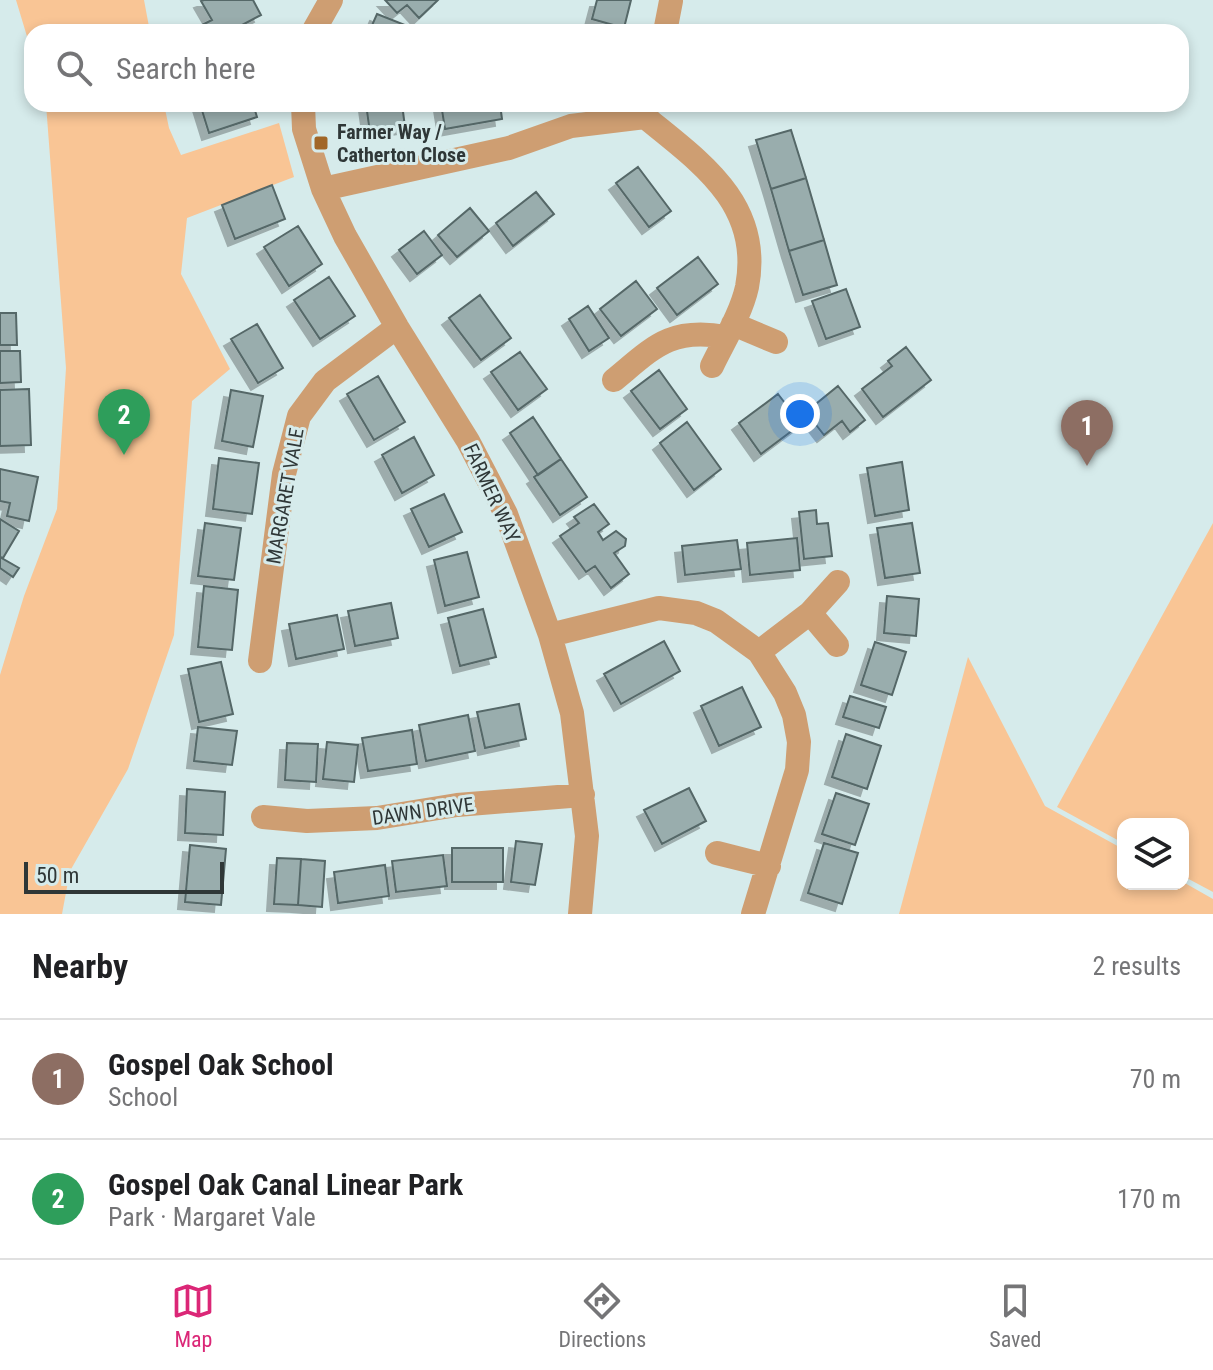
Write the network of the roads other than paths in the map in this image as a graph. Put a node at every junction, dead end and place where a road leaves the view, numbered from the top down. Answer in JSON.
{"nodes":[{"id":1,"x":331,"y":0,"type":"edge"},
{"id":2,"x":671,"y":1,"type":"edge"},
{"id":3,"x":318,"y":24,"type":"edge"},
{"id":4,"x":667,"y":24,"type":"edge"},
{"id":5,"x":303,"y":112,"type":"edge"},
{"id":6,"x":637,"y":112,"type":"edge"},
{"id":7,"x":648,"y":112,"type":"edge"},
{"id":8,"x":323,"y":189,"type":"junction"},
{"id":9,"x":397,"y":327,"type":"junction"},
{"id":10,"x":729,"y":331,"type":"junction"},
{"id":11,"x":776,"y":342,"type":"dead end"},
{"id":12,"x":712,"y":366,"type":"dead end"},
{"id":13,"x":614,"y":380,"type":"dead end"},
{"id":14,"x":838,"y":582,"type":"dead end"},
{"id":15,"x":810,"y":613,"type":"junction"},
{"id":16,"x":550,"y":635,"type":"junction"},
{"id":17,"x":837,"y":645,"type":"dead end"},
{"id":18,"x":759,"y":652,"type":"junction"},
{"id":19,"x":260,"y":661,"type":"dead end"},
{"id":20,"x":583,"y":795,"type":"junction"},
{"id":21,"x":263,"y":817,"type":"dead end"},
{"id":22,"x":717,"y":853,"type":"dead end"},
{"id":23,"x":769,"y":866,"type":"junction"},
{"id":24,"x":580,"y":914,"type":"edge"},
{"id":25,"x":753,"y":914,"type":"edge"}],
"edges":[{"from":1,"to":3,"type":"street"},
{"from":2,"to":4,"type":"street"},
{"from":5,"to":8,"type":"street","name":"FARMER WAY"},
{"from":6,"to":8,"type":"street"},
{"from":7,"to":10,"type":"street"},
{"from":8,"to":9,"type":"street","name":"FARMER WAY"},
{"from":9,"to":16,"type":"street","name":"FARMER WAY"},
{"from":9,"to":19,"type":"street","name":"MARGARET VALE"},
{"from":10,"to":11,"type":"street"},
{"from":10,"to":12,"type":"street"},
{"from":10,"to":13,"type":"street"},
{"from":14,"to":15,"type":"street"},
{"from":15,"to":17,"type":"street"},
{"from":15,"to":18,"type":"street"},
{"from":16,"to":18,"type":"street"},
{"from":16,"to":20,"type":"street","name":"FARMER WAY"},
{"from":18,"to":23,"type":"street"},
{"from":20,"to":21,"type":"street","name":"DAWN DRIVE"},
{"from":20,"to":24,"type":"street","name":"FARMER WAY"},
{"from":22,"to":23,"type":"street"},
{"from":23,"to":25,"type":"street"}]}
